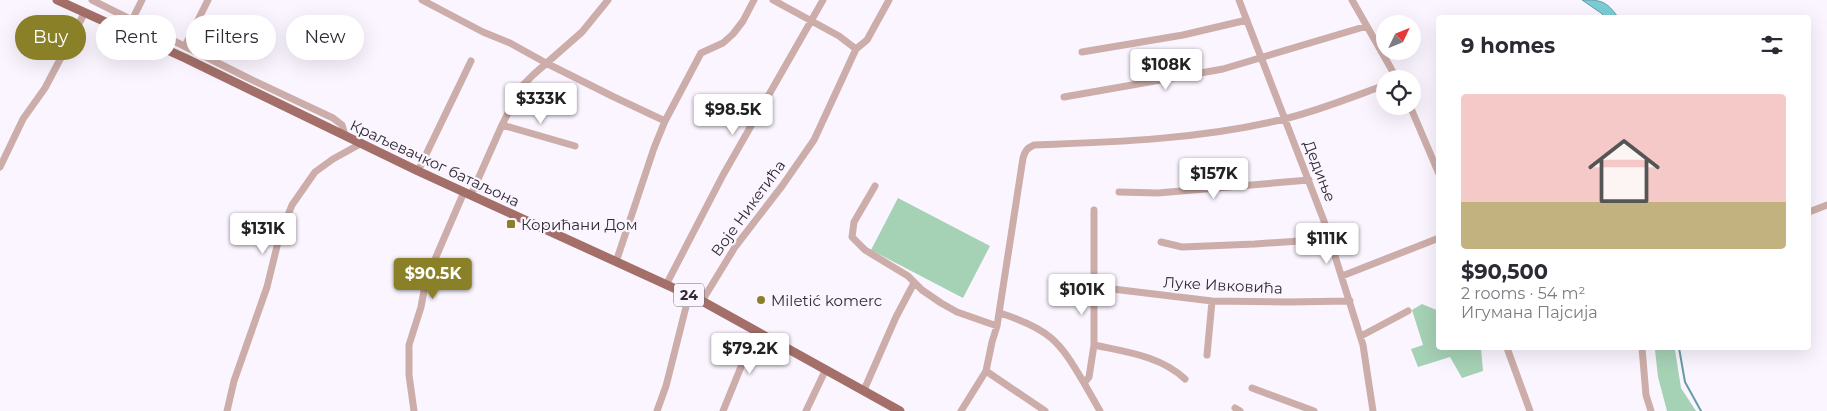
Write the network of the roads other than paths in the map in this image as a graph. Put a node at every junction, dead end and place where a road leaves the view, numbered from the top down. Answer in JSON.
{"nodes":[{"id":1,"x":92,"y":0,"type":"edge"},
{"id":2,"x":142,"y":0,"type":"edge"},
{"id":3,"x":208,"y":0,"type":"edge"},
{"id":4,"x":422,"y":0,"type":"edge"},
{"id":5,"x":608,"y":0,"type":"edge"},
{"id":6,"x":754,"y":0,"type":"edge"},
{"id":7,"x":773,"y":0,"type":"edge"},
{"id":8,"x":823,"y":0,"type":"edge"},
{"id":9,"x":889,"y":0,"type":"edge"},
{"id":10,"x":1239,"y":0,"type":"edge"},
{"id":11,"x":1352,"y":0,"type":"edge"},
{"id":12,"x":62,"y":1,"type":"edge"},
{"id":13,"x":436,"y":3,"type":"edge"},
{"id":14,"x":85,"y":12,"type":"junction"},
{"id":15,"x":122,"y":15,"type":"edge"},
{"id":16,"x":134,"y":15,"type":"edge"},
{"id":17,"x":1247,"y":20,"type":"junction"},
{"id":18,"x":812,"y":21,"type":"junction"},
{"id":19,"x":1368,"y":26,"type":"junction"},
{"id":20,"x":176,"y":42,"type":"edge"},
{"id":21,"x":185,"y":46,"type":"junction"},
{"id":22,"x":856,"y":49,"type":"junction"},
{"id":23,"x":1082,"y":52,"type":"dead end"},
{"id":24,"x":1262,"y":58,"type":"junction"},
{"id":25,"x":471,"y":62,"type":"dead end"},
{"id":26,"x":546,"y":63,"type":"junction"},
{"id":27,"x":1392,"y":70,"type":"edge"},
{"id":28,"x":1376,"y":88,"type":"edge"},
{"id":29,"x":1064,"y":97,"type":"dead end"},
{"id":30,"x":1414,"y":115,"type":"edge"},
{"id":31,"x":1285,"y":119,"type":"junction"},
{"id":32,"x":665,"y":121,"type":"junction"},
{"id":33,"x":502,"y":125,"type":"junction"},
{"id":34,"x":345,"y":135,"type":"junction"},
{"id":35,"x":362,"y":143,"type":"junction"},
{"id":36,"x":575,"y":146,"type":"dead end"},
{"id":37,"x":0,"y":167,"type":"edge"},
{"id":38,"x":1436,"y":167,"type":"edge"},
{"id":39,"x":418,"y":171,"type":"junction"},
{"id":40,"x":1309,"y":180,"type":"junction"},
{"id":41,"x":875,"y":186,"type":"dead end"},
{"id":42,"x":1119,"y":192,"type":"dead end"},
{"id":43,"x":467,"y":194,"type":"junction"},
{"id":44,"x":1827,"y":204,"type":"edge"},
{"id":45,"x":1094,"y":210,"type":"dead end"},
{"id":46,"x":1811,"y":211,"type":"edge"},
{"id":47,"x":1330,"y":239,"type":"junction"},
{"id":48,"x":1436,"y":239,"type":"edge"},
{"id":49,"x":1161,"y":242,"type":"dead end"},
{"id":50,"x":616,"y":262,"type":"junction"},
{"id":51,"x":1342,"y":276,"type":"junction"},
{"id":52,"x":914,"y":282,"type":"junction"},
{"id":53,"x":666,"y":285,"type":"junction"},
{"id":54,"x":1096,"y":287,"type":"junction"},
{"id":55,"x":689,"y":295,"type":"junction"},
{"id":56,"x":1212,"y":300,"type":"junction"},
{"id":57,"x":702,"y":301,"type":"junction"},
{"id":58,"x":1350,"y":301,"type":"junction"},
{"id":59,"x":1408,"y":312,"type":"dead end"},
{"id":60,"x":1000,"y":313,"type":"junction"},
{"id":61,"x":997,"y":326,"type":"junction"},
{"id":62,"x":756,"y":330,"type":"junction"},
{"id":63,"x":1361,"y":336,"type":"junction"},
{"id":64,"x":1094,"y":345,"type":"junction"},
{"id":65,"x":1508,"y":350,"type":"edge"},
{"id":66,"x":1642,"y":350,"type":"edge"},
{"id":67,"x":1207,"y":355,"type":"dead end"},
{"id":68,"x":826,"y":369,"type":"junction"},
{"id":69,"x":986,"y":370,"type":"junction"},
{"id":70,"x":1185,"y":379,"type":"dead end"},
{"id":71,"x":1084,"y":383,"type":"junction"},
{"id":72,"x":1252,"y":388,"type":"dead end"},
{"id":73,"x":864,"y":390,"type":"junction"},
{"id":74,"x":227,"y":411,"type":"edge"},
{"id":75,"x":414,"y":411,"type":"edge"},
{"id":76,"x":657,"y":411,"type":"edge"},
{"id":77,"x":723,"y":411,"type":"edge"},
{"id":78,"x":806,"y":411,"type":"edge"},
{"id":79,"x":900,"y":411,"type":"edge"},
{"id":80,"x":961,"y":411,"type":"edge"},
{"id":81,"x":1045,"y":411,"type":"edge"},
{"id":82,"x":1100,"y":411,"type":"edge"},
{"id":83,"x":1314,"y":411,"type":"edge"},
{"id":84,"x":1373,"y":411,"type":"edge"},
{"id":85,"x":1530,"y":411,"type":"edge"},
{"id":86,"x":1651,"y":411,"type":"edge"}],
"edges":[{"from":1,"to":15,"type":"street"},
{"from":2,"to":16,"type":"street"},
{"from":3,"to":21,"type":"street"},
{"from":4,"to":13,"type":"street"},
{"from":5,"to":26,"type":"street"},
{"from":6,"to":32,"type":"street"},
{"from":7,"to":18,"type":"street"},
{"from":8,"to":18,"type":"street"},
{"from":9,"to":22,"type":"street","name":"Воје Никетића"},
{"from":10,"to":17,"type":"street","name":"Дедиње"},
{"from":11,"to":19,"type":"street"},
{"from":12,"to":14,"type":"main road","name":"Краљевачког батаљона","number":"24"},
{"from":13,"to":26,"type":"street"},
{"from":14,"to":34,"type":"main road","name":"Краљевачког батаљона","number":"24"},
{"from":14,"to":37,"type":"street"},
{"from":17,"to":23,"type":"street"},
{"from":17,"to":24,"type":"street","name":"Дедиње"},
{"from":18,"to":22,"type":"street"},
{"from":18,"to":53,"type":"street"},
{"from":19,"to":24,"type":"street"},
{"from":19,"to":27,"type":"street"},
{"from":20,"to":21,"type":"street"},
{"from":21,"to":34,"type":"street"},
{"from":22,"to":57,"type":"street","name":"Воје Никетића"},
{"from":24,"to":29,"type":"street"},
{"from":24,"to":31,"type":"street","name":"Дедиње"},
{"from":25,"to":39,"type":"street"},
{"from":26,"to":32,"type":"street"},
{"from":26,"to":33,"type":"street"},
{"from":28,"to":31,"type":"street"},
{"from":30,"to":38,"type":"street"},
{"from":31,"to":40,"type":"street","name":"Дедиње"},
{"from":31,"to":60,"type":"street"},
{"from":32,"to":50,"type":"street"},
{"from":33,"to":36,"type":"street"},
{"from":33,"to":43,"type":"street"},
{"from":34,"to":35,"type":"main road","name":"Краљевачког батаљона","number":"24"},
{"from":35,"to":39,"type":"main road","name":"Краљевачког батаљона","number":"24"},
{"from":35,"to":74,"type":"street"},
{"from":39,"to":43,"type":"main road","name":"Краљевачког батаљона","number":"24"},
{"from":40,"to":42,"type":"street"},
{"from":40,"to":47,"type":"street","name":"Дедиње"},
{"from":41,"to":52,"type":"street"},
{"from":43,"to":50,"type":"main road","name":"Краљевачког батаљона","number":"24"},
{"from":43,"to":75,"type":"street"},
{"from":44,"to":46,"type":"street"},
{"from":45,"to":54,"type":"street"},
{"from":47,"to":49,"type":"street"},
{"from":47,"to":51,"type":"street","name":"Дедиње"},
{"from":48,"to":51,"type":"street"},
{"from":50,"to":53,"type":"main road","name":"Краљевачког батаљона","number":"24"},
{"from":51,"to":58,"type":"street","name":"Дедиње"},
{"from":52,"to":61,"type":"street"},
{"from":52,"to":73,"type":"street"},
{"from":53,"to":55,"type":"main road","name":"Краљевачког батаљона","number":"24"},
{"from":54,"to":56,"type":"street","name":"Луке Ивковића"},
{"from":54,"to":64,"type":"street"},
{"from":55,"to":57,"type":"main road","name":"Краљевачког батаљона","number":"24"},
{"from":55,"to":76,"type":"street"},
{"from":56,"to":58,"type":"street","name":"Луке Ивковића"},
{"from":56,"to":67,"type":"street"},
{"from":57,"to":62,"type":"main road","name":"Краљевачког батаљона","number":"24"},
{"from":58,"to":63,"type":"street","name":"Дедиње"},
{"from":59,"to":63,"type":"street"},
{"from":60,"to":61,"type":"street"},
{"from":60,"to":71,"type":"street"},
{"from":61,"to":69,"type":"street"},
{"from":62,"to":68,"type":"main road","name":"Краљевачког батаљона","number":"24"},
{"from":62,"to":77,"type":"street"},
{"from":63,"to":84,"type":"street","name":"Дедиње"},
{"from":64,"to":70,"type":"street"},
{"from":64,"to":71,"type":"street"},
{"from":65,"to":85,"type":"street"},
{"from":66,"to":86,"type":"street"},
{"from":68,"to":73,"type":"main road","name":"Краљевачког батаљона","number":"24"},
{"from":68,"to":78,"type":"street"},
{"from":69,"to":80,"type":"street"},
{"from":69,"to":81,"type":"street"},
{"from":71,"to":82,"type":"street"},
{"from":72,"to":83,"type":"street"},
{"from":73,"to":79,"type":"main road","name":"Краљевачког батаљона","number":"24"}]}
